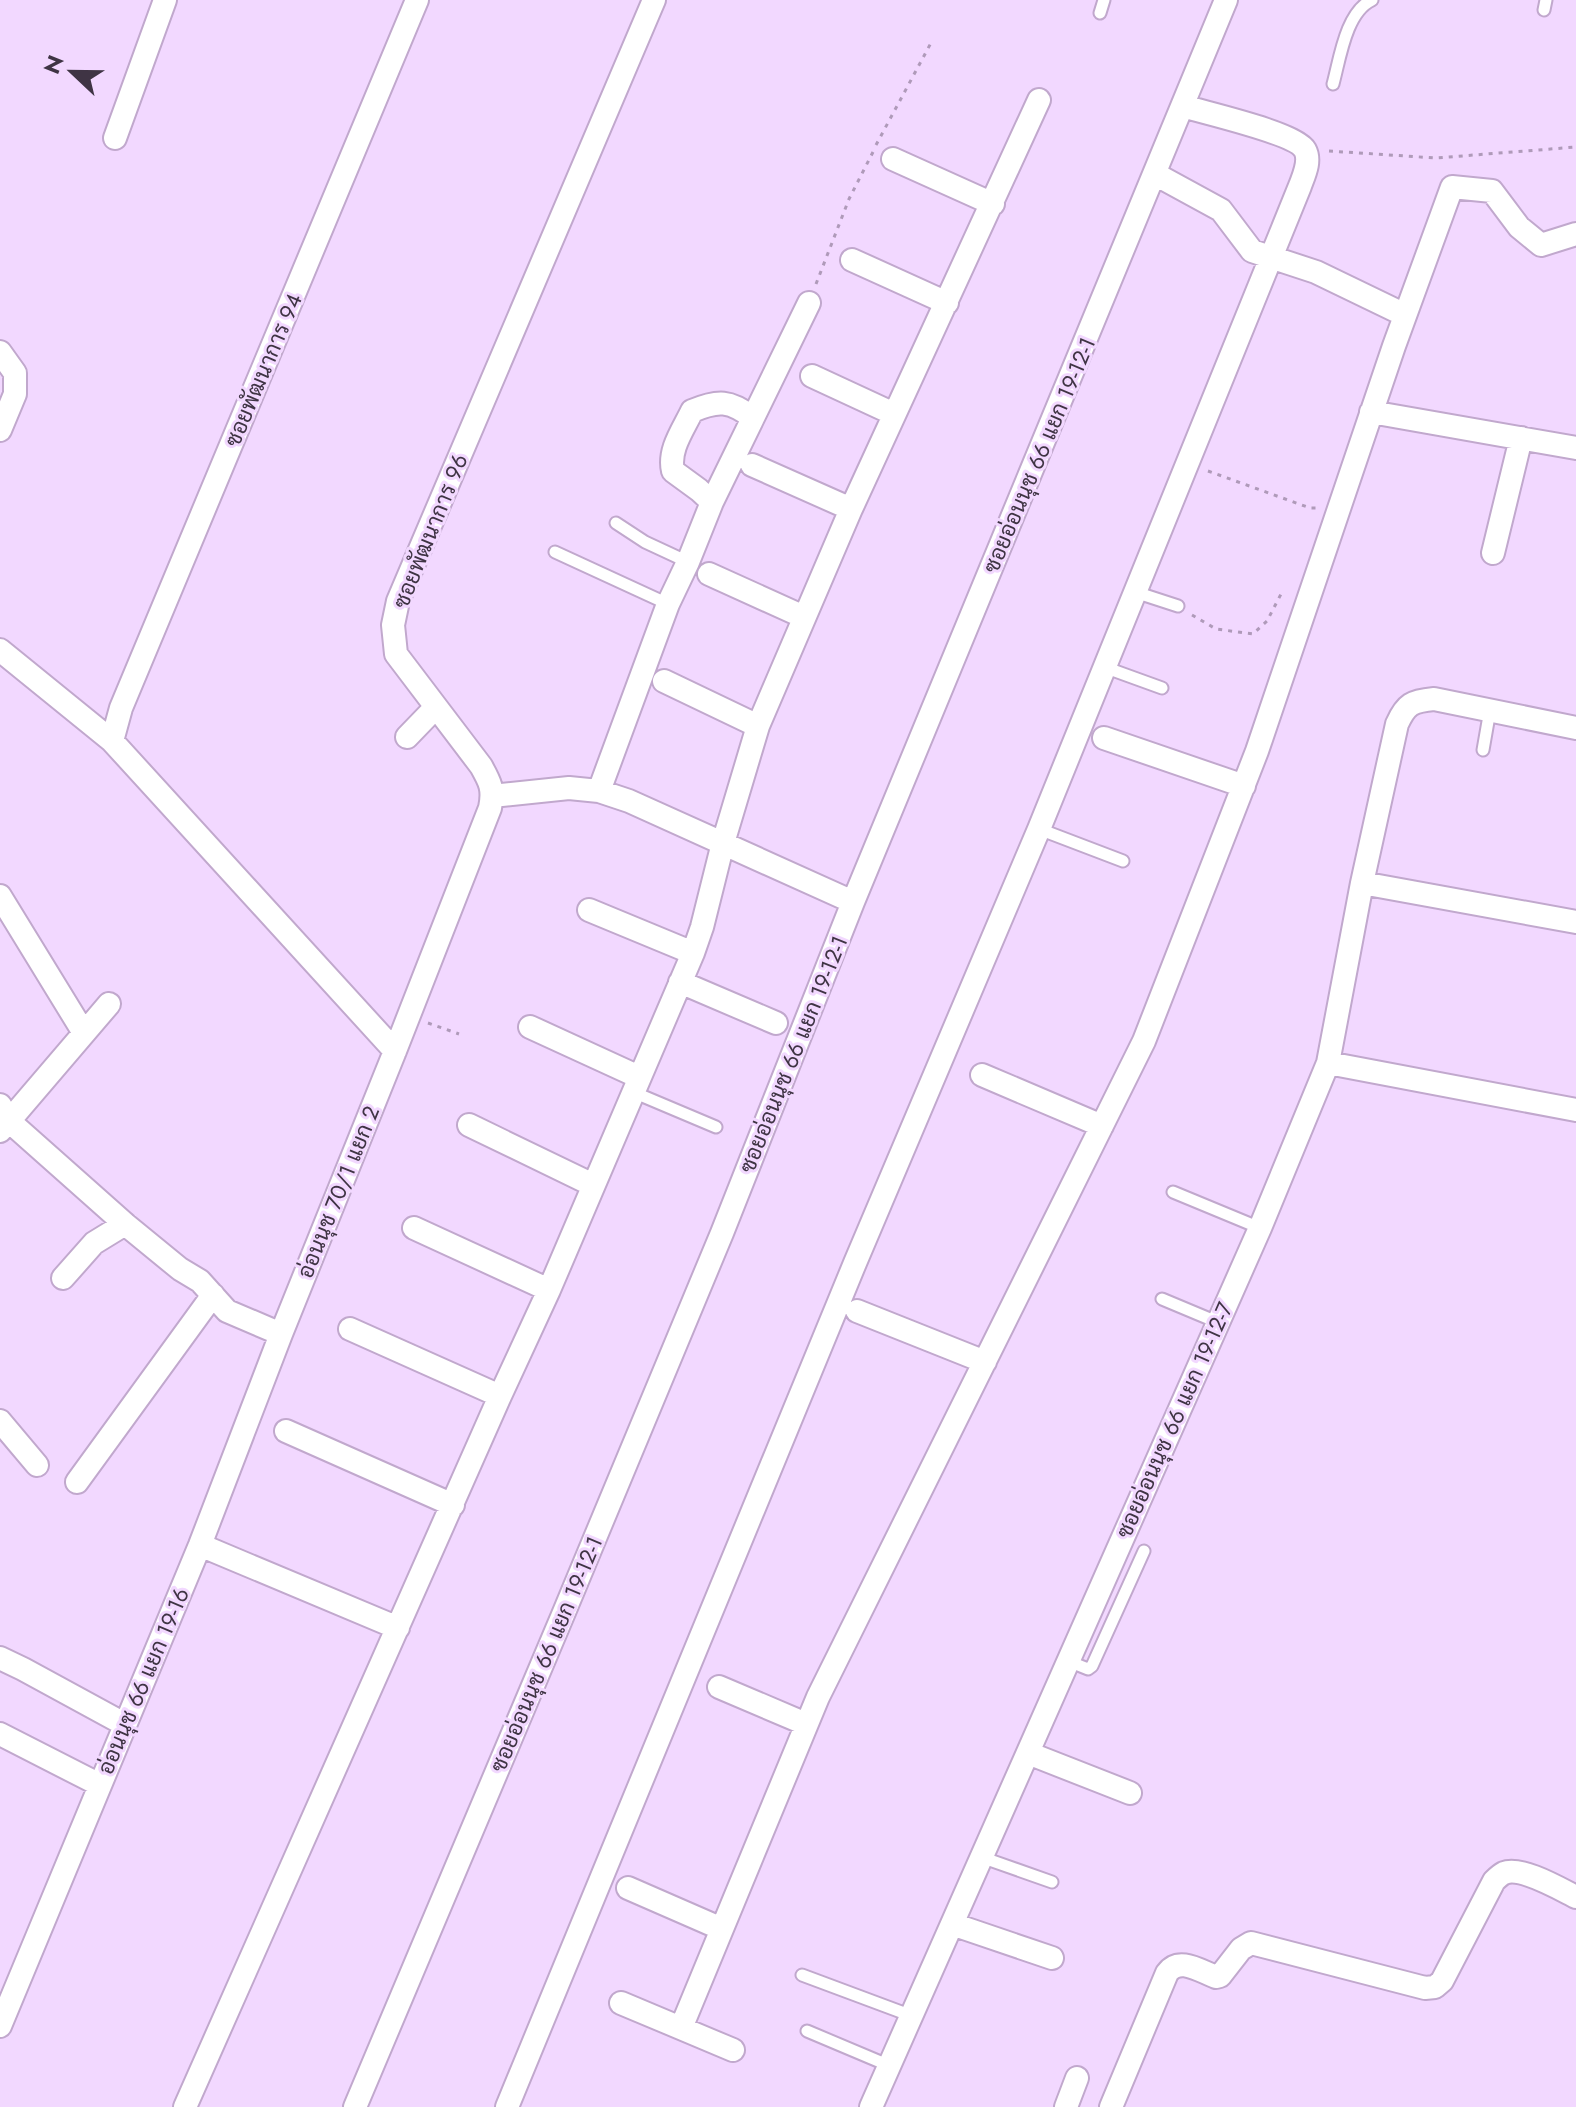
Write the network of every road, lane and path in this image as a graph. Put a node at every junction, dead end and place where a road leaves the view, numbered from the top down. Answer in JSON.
{"nodes":[{"id":1,"x":165,"y":0,"type":"edge"},
{"id":2,"x":417,"y":0,"type":"edge"},
{"id":3,"x":654,"y":0,"type":"edge"},
{"id":4,"x":1104,"y":0,"type":"edge"},
{"id":5,"x":1226,"y":0,"type":"edge"},
{"id":6,"x":1372,"y":0,"type":"edge"},
{"id":7,"x":1100,"y":13,"type":"dead end"},
{"id":8,"x":932,"y":41,"type":"dead end"},
{"id":9,"x":1333,"y":84,"type":"dead end"},
{"id":10,"x":1187,"y":96,"type":"junction"},
{"id":11,"x":1039,"y":100,"type":"dead end"},
{"id":12,"x":115,"y":138,"type":"dead end"},
{"id":13,"x":1576,"y":147,"type":"edge"},
{"id":14,"x":1305,"y":149,"type":"junction"},
{"id":15,"x":893,"y":159,"type":"dead end"},
{"id":16,"x":1155,"y":174,"type":"junction"},
{"id":17,"x":993,"y":204,"type":"junction"},
{"id":18,"x":1576,"y":234,"type":"edge"},
{"id":19,"x":1271,"y":257,"type":"junction"},
{"id":20,"x":852,"y":260,"type":"dead end"},
{"id":21,"x":809,"y":303,"type":"joint"},
{"id":22,"x":947,"y":303,"type":"junction"},
{"id":23,"x":1405,"y":315,"type":"junction"},
{"id":24,"x":0,"y":352,"type":"edge"},
{"id":25,"x":812,"y":376,"type":"dead end"},
{"id":26,"x":1371,"y":412,"type":"junction"},
{"id":27,"x":894,"y":414,"type":"junction"},
{"id":28,"x":753,"y":418,"type":"junction"},
{"id":29,"x":0,"y":430,"type":"edge"},
{"id":30,"x":1521,"y":438,"type":"junction"},
{"id":31,"x":1576,"y":448,"type":"edge"},
{"id":32,"x":752,"y":465,"type":"dead end"},
{"id":33,"x":1184,"y":471,"type":"junction"},
{"id":34,"x":712,"y":502,"type":"junction"},
{"id":35,"x":1323,"y":508,"type":"dead end"},
{"id":36,"x":851,"y":509,"type":"junction"},
{"id":37,"x":616,"y":523,"type":"dead end"},
{"id":38,"x":555,"y":552,"type":"dead end"},
{"id":39,"x":1493,"y":553,"type":"dead end"},
{"id":40,"x":688,"y":562,"type":"junction"},
{"id":41,"x":709,"y":574,"type":"dead end"},
{"id":42,"x":1135,"y":592,"type":"junction"},
{"id":43,"x":1281,"y":594,"type":"dead end"},
{"id":44,"x":668,"y":604,"type":"junction"},
{"id":45,"x":1178,"y":606,"type":"joint"},
{"id":46,"x":804,"y":617,"type":"junction"},
{"id":47,"x":0,"y":650,"type":"edge"},
{"id":48,"x":1104,"y":667,"type":"junction"},
{"id":49,"x":664,"y":681,"type":"dead end"},
{"id":50,"x":1162,"y":688,"type":"dead end"},
{"id":51,"x":436,"y":707,"type":"junction"},
{"id":52,"x":1490,"y":710,"type":"junction"},
{"id":53,"x":758,"y":726,"type":"junction"},
{"id":54,"x":1576,"y":728,"type":"edge"},
{"id":55,"x":407,"y":737,"type":"dead end"},
{"id":56,"x":1104,"y":738,"type":"dead end"},
{"id":57,"x":112,"y":741,"type":"junction"},
{"id":58,"x":1483,"y":750,"type":"dead end"},
{"id":59,"x":1244,"y":786,"type":"junction"},
{"id":60,"x":599,"y":791,"type":"junction"},
{"id":61,"x":492,"y":796,"type":"junction"},
{"id":62,"x":1039,"y":829,"type":"junction"},
{"id":63,"x":723,"y":843,"type":"junction"},
{"id":64,"x":1123,"y":861,"type":"dead end"},
{"id":65,"x":1362,"y":883,"type":"junction"},
{"id":66,"x":0,"y":896,"type":"edge"},
{"id":67,"x":853,"y":902,"type":"junction"},
{"id":68,"x":589,"y":910,"type":"dead end"},
{"id":69,"x":1576,"y":922,"type":"edge"},
{"id":70,"x":693,"y":953,"type":"junction"},
{"id":71,"x":680,"y":982,"type":"junction"},
{"id":72,"x":109,"y":1004,"type":"dead end"},
{"id":73,"x":409,"y":1016,"type":"junction"},
{"id":74,"x":776,"y":1023,"type":"dead end"},
{"id":75,"x":530,"y":1027,"type":"dead end"},
{"id":76,"x":84,"y":1033,"type":"junction"},
{"id":77,"x":459,"y":1034,"type":"dead end"},
{"id":78,"x":395,"y":1051,"type":"junction"},
{"id":79,"x":1328,"y":1063,"type":"junction"},
{"id":80,"x":982,"y":1075,"type":"dead end"},
{"id":81,"x":636,"y":1085,"type":"junction"},
{"id":82,"x":1576,"y":1110,"type":"edge"},
{"id":83,"x":3,"y":1119,"type":"edge"},
{"id":84,"x":469,"y":1125,"type":"dead end"},
{"id":85,"x":1102,"y":1126,"type":"junction"},
{"id":86,"x":716,"y":1127,"type":"dead end"},
{"id":87,"x":593,"y":1185,"type":"junction"},
{"id":88,"x":1173,"y":1192,"type":"dead end"},
{"id":89,"x":125,"y":1224,"type":"junction"},
{"id":90,"x":414,"y":1228,"type":"dead end"},
{"id":91,"x":1260,"y":1228,"type":"junction"},
{"id":92,"x":63,"y":1278,"type":"dead end"},
{"id":93,"x":549,"y":1290,"type":"junction"},
{"id":94,"x":213,"y":1295,"type":"junction"},
{"id":95,"x":1162,"y":1299,"type":"dead end"},
{"id":96,"x":857,"y":1311,"type":"dead end"},
{"id":97,"x":1217,"y":1322,"type":"junction"},
{"id":98,"x":350,"y":1329,"type":"dead end"},
{"id":99,"x":281,"y":1334,"type":"junction"},
{"id":100,"x":985,"y":1362,"type":"junction"},
{"id":101,"x":500,"y":1396,"type":"junction"},
{"id":102,"x":0,"y":1421,"type":"edge"},
{"id":103,"x":286,"y":1431,"type":"dead end"},
{"id":104,"x":37,"y":1465,"type":"dead end"},
{"id":105,"x":77,"y":1482,"type":"dead end"},
{"id":106,"x":453,"y":1505,"type":"junction"},
{"id":107,"x":200,"y":1545,"type":"junction"},
{"id":108,"x":1144,"y":1551,"type":"dead end"},
{"id":109,"x":398,"y":1628,"type":"junction"},
{"id":110,"x":0,"y":1658,"type":"edge"},
{"id":111,"x":1068,"y":1661,"type":"junction"},
{"id":112,"x":719,"y":1687,"type":"dead end"},
{"id":113,"x":124,"y":1724,"type":"junction"},
{"id":114,"x":806,"y":1724,"type":"junction"},
{"id":115,"x":0,"y":1734,"type":"edge"},
{"id":116,"x":1028,"y":1753,"type":"junction"},
{"id":117,"x":100,"y":1785,"type":"junction"},
{"id":118,"x":1130,"y":1793,"type":"dead end"},
{"id":119,"x":981,"y":1857,"type":"junction"},
{"id":120,"x":1052,"y":1882,"type":"dead end"},
{"id":121,"x":628,"y":1888,"type":"dead end"},
{"id":122,"x":1576,"y":1897,"type":"edge"},
{"id":123,"x":952,"y":1924,"type":"junction"},
{"id":124,"x":722,"y":1929,"type":"junction"},
{"id":125,"x":1052,"y":1958,"type":"dead end"},
{"id":126,"x":802,"y":1975,"type":"dead end"},
{"id":127,"x":621,"y":2003,"type":"dead end"},
{"id":128,"x":912,"y":2016,"type":"junction"},
{"id":129,"x":0,"y":2026,"type":"edge"},
{"id":130,"x":681,"y":2028,"type":"junction"},
{"id":131,"x":807,"y":2031,"type":"dead end"},
{"id":132,"x":733,"y":2050,"type":"dead end"},
{"id":133,"x":890,"y":2066,"type":"junction"},
{"id":134,"x":1077,"y":2078,"type":"dead end"},
{"id":135,"x":185,"y":2107,"type":"edge"},
{"id":136,"x":355,"y":2107,"type":"edge"},
{"id":137,"x":507,"y":2107,"type":"edge"},
{"id":138,"x":871,"y":2107,"type":"edge"},
{"id":139,"x":1066,"y":2107,"type":"edge"},
{"id":140,"x":1111,"y":2107,"type":"edge"}],
"edges":[{"from":1,"to":12,"type":"street"},
{"from":2,"to":57,"type":"street","name":"ซอยพัฒนาการ 94"},
{"from":3,"to":51,"type":"street","name":"ซอยพัฒนาการ 96"},
{"from":4,"to":7,"type":"lane"},
{"from":5,"to":10,"type":"street","name":"ซอยอ่อนนุช 66 แยก 19-12-1"},
{"from":6,"to":9,"type":"lane"},
{"from":8,"to":21,"type":"path"},
{"from":10,"to":14,"type":"street"},
{"from":10,"to":16,"type":"street","name":"ซอยอ่อนนุช 66 แยก 19-12-1"},
{"from":11,"to":17,"type":"street"},
{"from":13,"to":14,"type":"path"},
{"from":14,"to":19,"type":"street"},
{"from":15,"to":17,"type":"street"},
{"from":16,"to":19,"type":"street"},
{"from":16,"to":67,"type":"street","name":"ซอยอ่อนนุช 66 แยก 19-12-1"},
{"from":17,"to":22,"type":"street"},
{"from":18,"to":23,"type":"street"},
{"from":19,"to":23,"type":"street"},
{"from":19,"to":33,"type":"street"},
{"from":20,"to":22,"type":"street"},
{"from":21,"to":28,"type":"street"},
{"from":22,"to":27,"type":"street"},
{"from":23,"to":26,"type":"street"},
{"from":24,"to":29,"type":"street"},
{"from":25,"to":27,"type":"street"},
{"from":26,"to":30,"type":"street"},
{"from":26,"to":59,"type":"street"},
{"from":27,"to":36,"type":"street"},
{"from":28,"to":34,"type":"street"},
{"from":28,"to":34,"type":"street"},
{"from":30,"to":31,"type":"street"},
{"from":30,"to":39,"type":"street"},
{"from":32,"to":36,"type":"street"},
{"from":33,"to":35,"type":"path"},
{"from":33,"to":42,"type":"street"},
{"from":34,"to":40,"type":"street"},
{"from":36,"to":46,"type":"street"},
{"from":37,"to":40,"type":"lane"},
{"from":38,"to":44,"type":"lane"},
{"from":40,"to":44,"type":"street"},
{"from":41,"to":46,"type":"street"},
{"from":42,"to":45,"type":"lane"},
{"from":42,"to":48,"type":"street"},
{"from":43,"to":45,"type":"path"},
{"from":44,"to":60,"type":"street"},
{"from":46,"to":53,"type":"street"},
{"from":47,"to":57,"type":"street"},
{"from":48,"to":50,"type":"lane"},
{"from":48,"to":62,"type":"street"},
{"from":49,"to":53,"type":"street"},
{"from":51,"to":55,"type":"street"},
{"from":51,"to":61,"type":"street","name":"ซอยพัฒนาการ 96"},
{"from":52,"to":54,"type":"street"},
{"from":52,"to":58,"type":"lane"},
{"from":52,"to":65,"type":"street","name":"ซอยอ่อนนุช 66 แยก 19-12-7"},
{"from":53,"to":63,"type":"street"},
{"from":56,"to":59,"type":"street"},
{"from":57,"to":78,"type":"street"},
{"from":59,"to":85,"type":"street"},
{"from":60,"to":61,"type":"street"},
{"from":60,"to":63,"type":"street"},
{"from":61,"to":73,"type":"street"},
{"from":62,"to":64,"type":"lane"},
{"from":62,"to":137,"type":"street"},
{"from":63,"to":67,"type":"street"},
{"from":63,"to":70,"type":"street"},
{"from":65,"to":69,"type":"street"},
{"from":65,"to":79,"type":"street","name":"ซอยอ่อนนุช 66 แยก 19-12-7"},
{"from":66,"to":76,"type":"street"},
{"from":67,"to":136,"type":"street","name":"ซอยอ่อนนุช 66 แยก 19-12-1"},
{"from":68,"to":70,"type":"street"},
{"from":70,"to":71,"type":"street"},
{"from":71,"to":74,"type":"street"},
{"from":71,"to":81,"type":"street"},
{"from":72,"to":76,"type":"street"},
{"from":73,"to":77,"type":"path"},
{"from":73,"to":78,"type":"street"},
{"from":75,"to":81,"type":"street"},
{"from":76,"to":83,"type":"street"},
{"from":78,"to":99,"type":"street","name":"อ่อนนุช 70/1 แยก 2"},
{"from":79,"to":82,"type":"street"},
{"from":79,"to":91,"type":"street","name":"ซอยอ่อนนุช 66 แยก 19-12-7"},
{"from":80,"to":85,"type":"street"},
{"from":81,"to":86,"type":"lane"},
{"from":81,"to":87,"type":"street"},
{"from":83,"to":89,"type":"street"},
{"from":84,"to":87,"type":"street"},
{"from":85,"to":100,"type":"street"},
{"from":87,"to":93,"type":"street"},
{"from":88,"to":91,"type":"lane"},
{"from":89,"to":92,"type":"street"},
{"from":89,"to":94,"type":"street"},
{"from":90,"to":93,"type":"street"},
{"from":91,"to":97,"type":"street","name":"ซอยอ่อนนุช 66 แยก 19-12-7"},
{"from":93,"to":101,"type":"street"},
{"from":94,"to":99,"type":"street"},
{"from":94,"to":105,"type":"street"},
{"from":95,"to":97,"type":"lane"},
{"from":96,"to":100,"type":"street"},
{"from":97,"to":111,"type":"street","name":"ซอยอ่อนนุช 66 แยก 19-12-7"},
{"from":98,"to":101,"type":"street"},
{"from":99,"to":107,"type":"street","name":"อ่อนนุช 66 แยก 19-16"},
{"from":100,"to":114,"type":"street"},
{"from":101,"to":106,"type":"street"},
{"from":102,"to":104,"type":"street"},
{"from":103,"to":106,"type":"street"},
{"from":106,"to":109,"type":"street"},
{"from":107,"to":109,"type":"street"},
{"from":107,"to":113,"type":"street","name":"อ่อนนุช 66 แยก 19-16"},
{"from":108,"to":111,"type":"lane"},
{"from":109,"to":135,"type":"street"},
{"from":110,"to":113,"type":"street"},
{"from":111,"to":116,"type":"street","name":"ซอยอ่อนนุช 66 แยก 19-12-7"},
{"from":112,"to":114,"type":"street"},
{"from":113,"to":117,"type":"street","name":"อ่อนนุช 66 แยก 19-16"},
{"from":114,"to":124,"type":"street"},
{"from":115,"to":117,"type":"street"},
{"from":116,"to":118,"type":"street"},
{"from":116,"to":119,"type":"street","name":"ซอยอ่อนนุช 66 แยก 19-12-7"},
{"from":117,"to":129,"type":"street","name":"อ่อนนุช 66 แยก 19-16"},
{"from":119,"to":120,"type":"lane"},
{"from":119,"to":123,"type":"street","name":"ซอยอ่อนนุช 66 แยก 19-12-7"},
{"from":121,"to":124,"type":"street"},
{"from":122,"to":140,"type":"street"},
{"from":123,"to":125,"type":"street"},
{"from":123,"to":128,"type":"street","name":"ซอยอ่อนนุช 66 แยก 19-12-7"},
{"from":124,"to":130,"type":"street"},
{"from":126,"to":128,"type":"lane"},
{"from":127,"to":130,"type":"street"},
{"from":128,"to":133,"type":"street","name":"ซอยอ่อนนุช 66 แยก 19-12-7"},
{"from":130,"to":132,"type":"street"},
{"from":131,"to":133,"type":"lane"},
{"from":133,"to":138,"type":"street","name":"ซอยอ่อนนุช 66 แยก 19-12-7"},
{"from":134,"to":139,"type":"street"}]}
